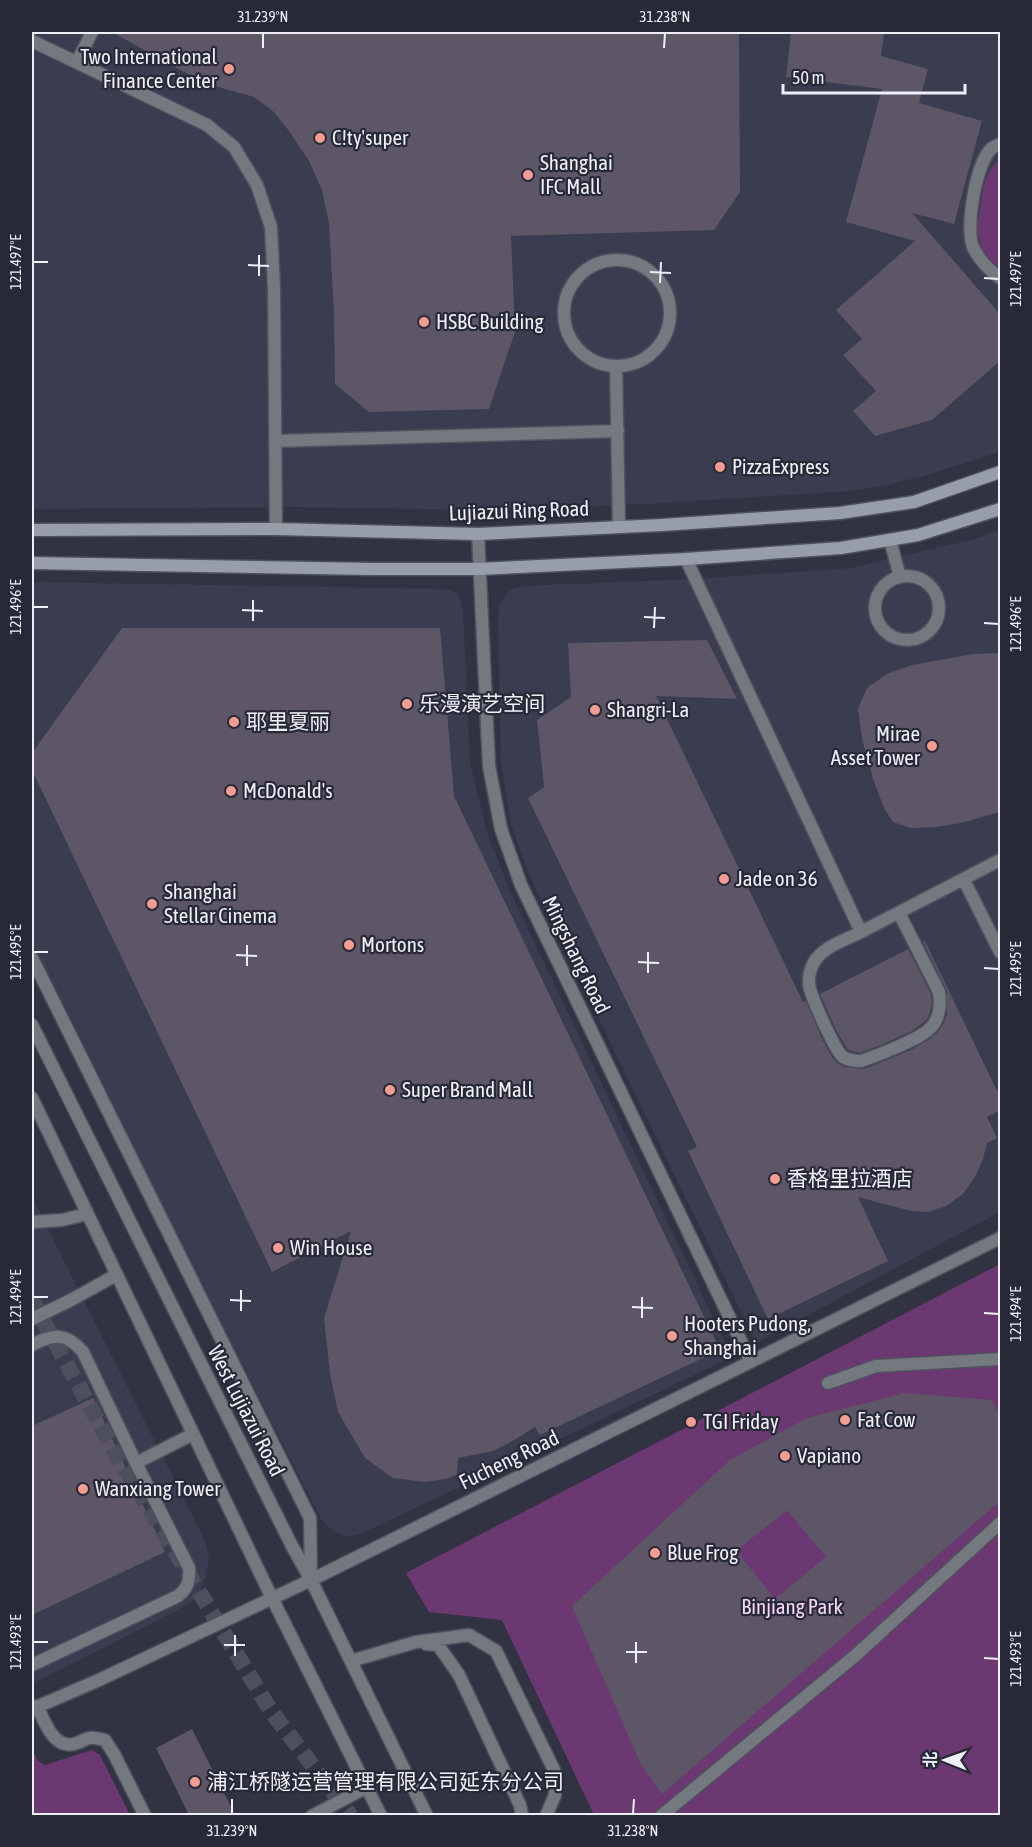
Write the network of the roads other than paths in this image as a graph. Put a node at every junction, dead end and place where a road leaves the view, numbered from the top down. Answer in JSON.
{"nodes":[{"id":1,"x":92,"y":32,"type":"edge"},
{"id":2,"x":32,"y":41,"type":"edge"},
{"id":3,"x":76,"y":62,"type":"junction"},
{"id":4,"x":1000,"y":144,"type":"edge"},
{"id":5,"x":1000,"y":278,"type":"edge"},
{"id":6,"x":616,"y":366,"type":"junction"},
{"id":7,"x":618,"y":431,"type":"junction"},
{"id":8,"x":275,"y":441,"type":"junction"},
{"id":9,"x":1000,"y":472,"type":"edge"},
{"id":10,"x":1000,"y":508,"type":"edge"},
{"id":11,"x":619,"y":527,"type":"junction"},
{"id":12,"x":276,"y":529,"type":"junction"},
{"id":13,"x":32,"y":530,"type":"edge"},
{"id":14,"x":478,"y":534,"type":"junction"},
{"id":15,"x":890,"y":540,"type":"junction"},
{"id":16,"x":686,"y":560,"type":"junction"},
{"id":17,"x":35,"y":564,"type":"edge"},
{"id":18,"x":479,"y":569,"type":"junction"},
{"id":19,"x":900,"y":577,"type":"junction"},
{"id":20,"x":1000,"y":860,"type":"edge"},
{"id":21,"x":964,"y":880,"type":"junction"},
{"id":22,"x":899,"y":913,"type":"junction"},
{"id":23,"x":861,"y":932,"type":"junction"},
{"id":24,"x":1000,"y":952,"type":"edge"},
{"id":25,"x":32,"y":958,"type":"edge"},
{"id":26,"x":32,"y":1025,"type":"edge"},
{"id":27,"x":32,"y":1098,"type":"edge"},
{"id":28,"x":87,"y":1214,"type":"junction"},
{"id":29,"x":32,"y":1222,"type":"edge"},
{"id":30,"x":1000,"y":1238,"type":"edge"},
{"id":31,"x":116,"y":1275,"type":"junction"},
{"id":32,"x":32,"y":1319,"type":"edge"},
{"id":33,"x":32,"y":1345,"type":"edge"},
{"id":34,"x":1000,"y":1359,"type":"edge"},
{"id":35,"x":751,"y":1362,"type":"junction"},
{"id":36,"x":828,"y":1383,"type":"dead end"},
{"id":37,"x":193,"y":1434,"type":"junction"},
{"id":38,"x":136,"y":1464,"type":"junction"},
{"id":39,"x":1000,"y":1523,"type":"edge"},
{"id":40,"x":311,"y":1580,"type":"junction"},
{"id":41,"x":272,"y":1598,"type":"junction"},
{"id":42,"x":416,"y":1642,"type":"junction"},
{"id":43,"x":351,"y":1661,"type":"junction"},
{"id":44,"x":32,"y":1665,"type":"edge"},
{"id":45,"x":34,"y":1708,"type":"edge"},
{"id":46,"x":367,"y":1787,"type":"junction"},
{"id":47,"x":145,"y":1815,"type":"edge"},
{"id":48,"x":312,"y":1815,"type":"edge"},
{"id":49,"x":381,"y":1815,"type":"edge"},
{"id":50,"x":427,"y":1815,"type":"edge"},
{"id":51,"x":522,"y":1815,"type":"edge"},
{"id":52,"x":546,"y":1815,"type":"edge"},
{"id":53,"x":661,"y":1815,"type":"edge"}],
"edges":[{"from":1,"to":3,"type":"street"},
{"from":2,"to":3,"type":"street"},
{"from":3,"to":8,"type":"street"},
{"from":4,"to":5,"type":"street"},
{"from":6,"to":6,"type":"street"},
{"from":6,"to":7,"type":"street"},
{"from":7,"to":8,"type":"street"},
{"from":7,"to":11,"type":"street"},
{"from":8,"to":12,"type":"street"},
{"from":9,"to":11,"type":"main road","name":"Lujiazui Ring Road"},
{"from":10,"to":15,"type":"main road"},
{"from":11,"to":14,"type":"main road","name":"Lujiazui Ring Road"},
{"from":12,"to":13,"type":"main road","name":"Lujiazui Ring Road"},
{"from":12,"to":14,"type":"main road","name":"Lujiazui Ring Road"},
{"from":14,"to":18,"type":"street","name":"Mingshang Road"},
{"from":15,"to":16,"type":"main road"},
{"from":15,"to":19,"type":"street"},
{"from":16,"to":18,"type":"main road"},
{"from":16,"to":23,"type":"street"},
{"from":17,"to":18,"type":"main road"},
{"from":18,"to":35,"type":"street","name":"Mingshang Road"},
{"from":19,"to":19,"type":"street"},
{"from":20,"to":21,"type":"street"},
{"from":21,"to":22,"type":"street"},
{"from":21,"to":24,"type":"street"},
{"from":22,"to":23,"type":"street"},
{"from":22,"to":23,"type":"street"},
{"from":25,"to":40,"type":"street"},
{"from":26,"to":40,"type":"street","name":"West Lujiazui Road"},
{"from":27,"to":28,"type":"street"},
{"from":28,"to":29,"type":"street"},
{"from":28,"to":31,"type":"street"},
{"from":30,"to":35,"type":"street","name":"Fucheng Road"},
{"from":31,"to":32,"type":"street"},
{"from":31,"to":37,"type":"street"},
{"from":33,"to":38,"type":"street"},
{"from":34,"to":36,"type":"street"},
{"from":35,"to":40,"type":"street","name":"Fucheng Road"},
{"from":37,"to":38,"type":"street"},
{"from":37,"to":41,"type":"street"},
{"from":38,"to":44,"type":"street"},
{"from":39,"to":53,"type":"street"},
{"from":40,"to":41,"type":"street","name":"Fucheng Road"},
{"from":40,"to":43,"type":"street","name":"West Lujiazui Road"},
{"from":41,"to":45,"type":"street","name":"Fucheng Road"},
{"from":41,"to":46,"type":"street"},
{"from":42,"to":43,"type":"street"},
{"from":42,"to":51,"type":"street"},
{"from":42,"to":52,"type":"street"},
{"from":43,"to":50,"type":"street","name":"West Lujiazui Road"},
{"from":45,"to":47,"type":"street"},
{"from":46,"to":48,"type":"street"},
{"from":46,"to":49,"type":"street"}]}
